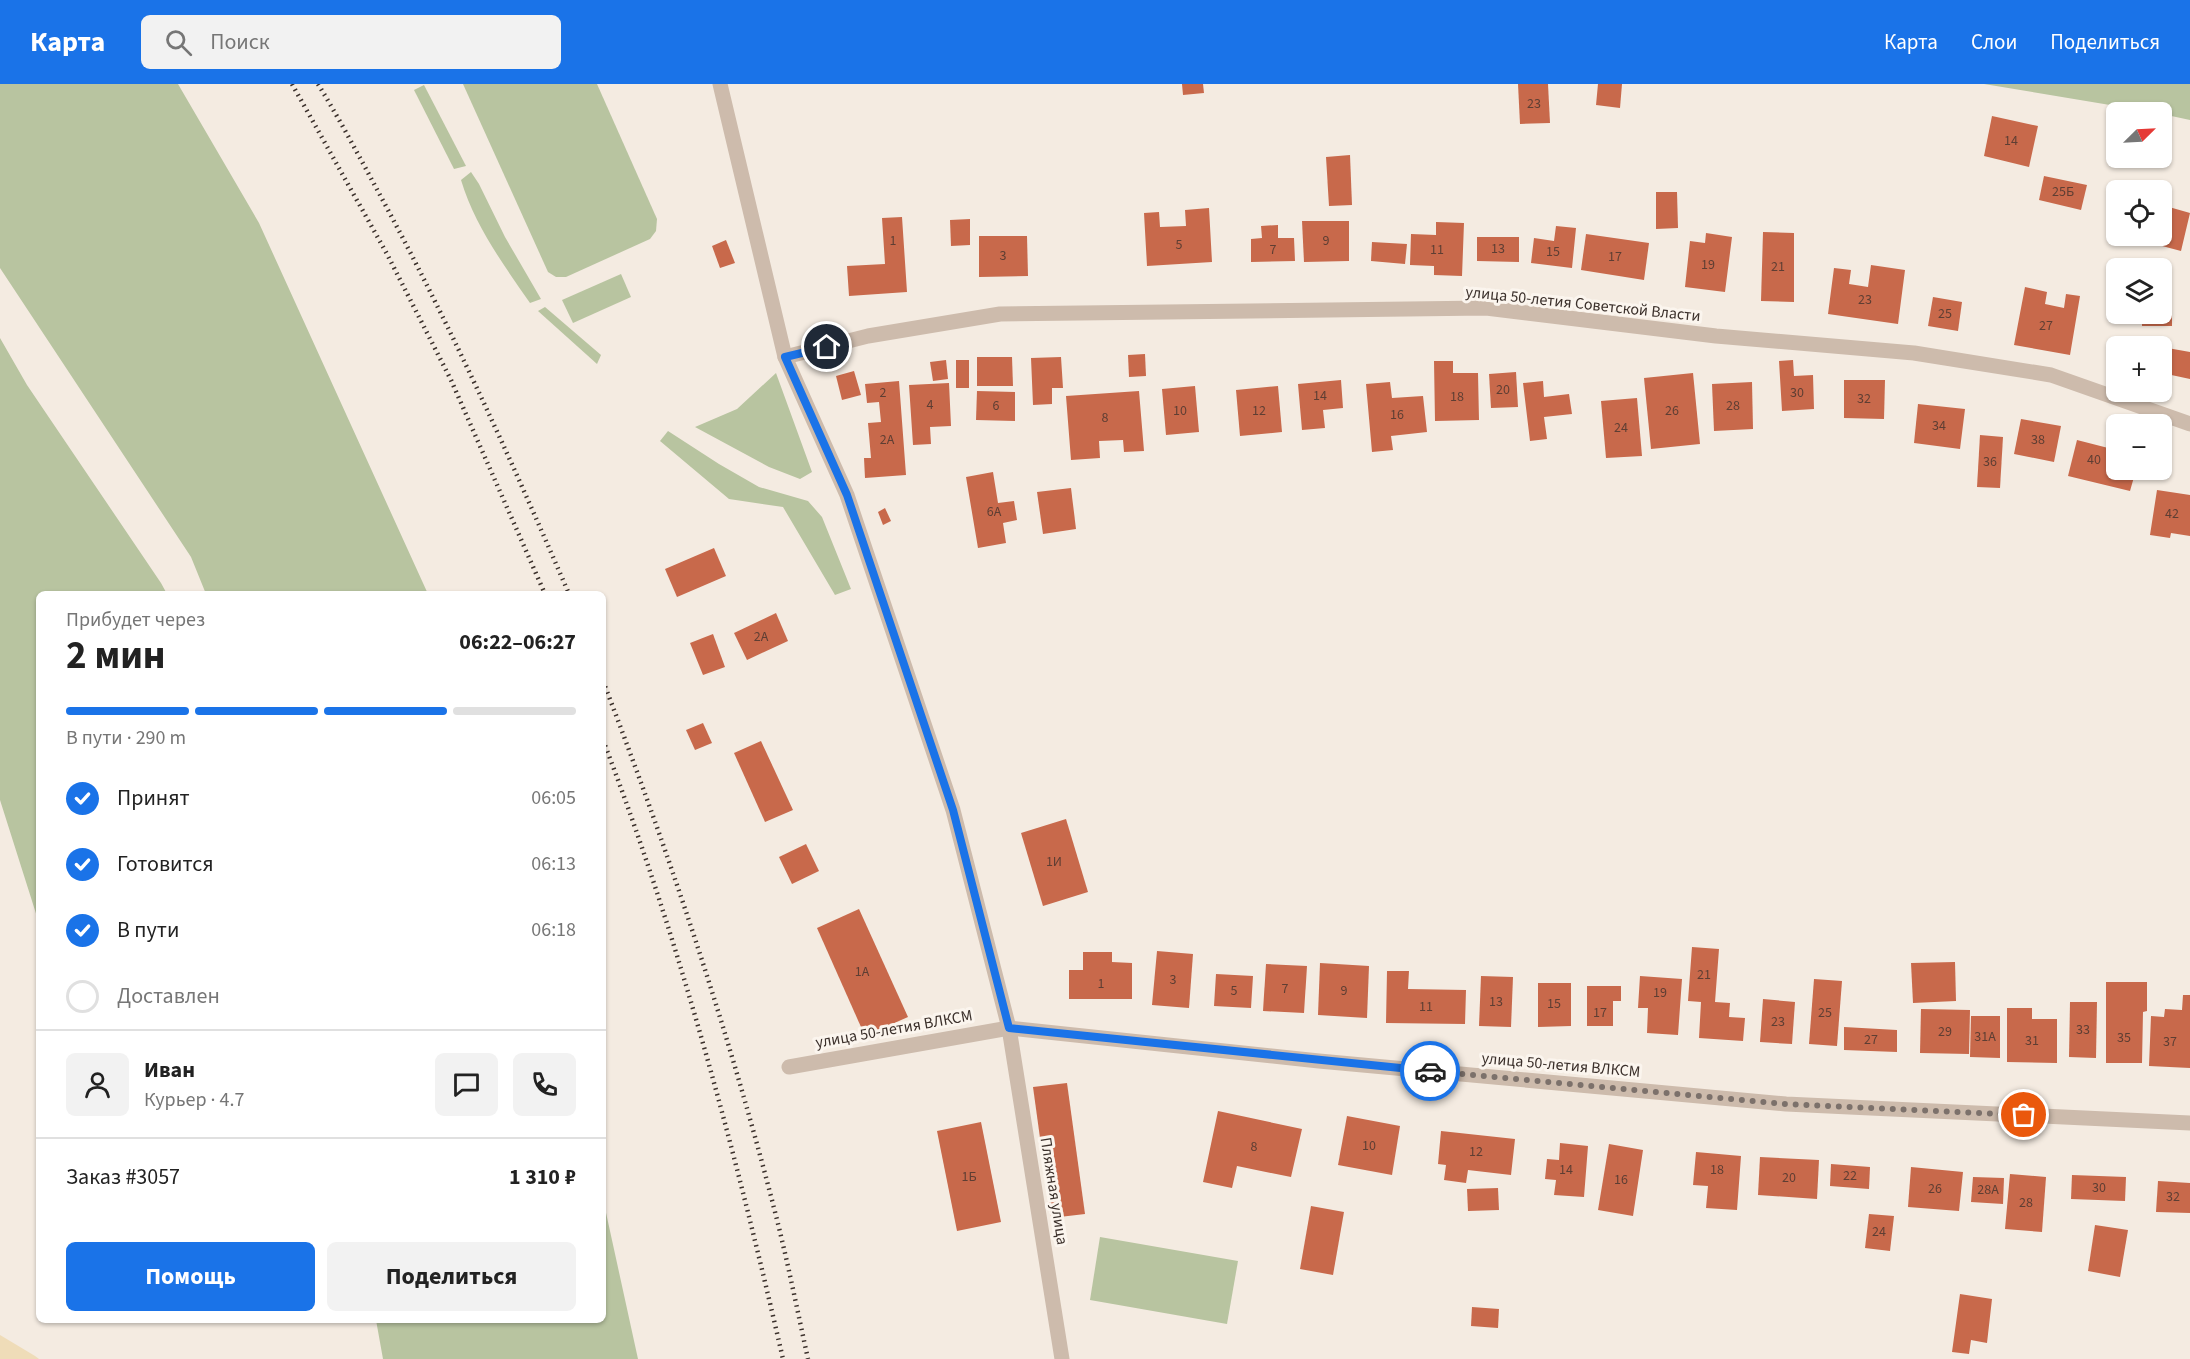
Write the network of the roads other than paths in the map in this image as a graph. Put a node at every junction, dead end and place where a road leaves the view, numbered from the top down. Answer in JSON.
{"nodes":[{"id":1,"x":720,"y":84,"type":"edge"},
{"id":2,"x":785,"y":357,"type":"junction"},
{"id":3,"x":2190,"y":424,"type":"edge"},
{"id":4,"x":1009,"y":1028,"type":"junction"},
{"id":5,"x":789,"y":1066,"type":"dead end"},
{"id":6,"x":2190,"y":1123,"type":"edge"},
{"id":7,"x":1062,"y":1359,"type":"edge"}],
"edges":[{"from":1,"to":2,"type":"street","name":"Пляжная улица"},
{"from":2,"to":3,"type":"street","name":"улица 50-летия Советской Власти"},
{"from":2,"to":4,"type":"street","name":"Пляжная улица"},
{"from":4,"to":5,"type":"street","name":"улица 50-летия ВЛКСМ"},
{"from":4,"to":6,"type":"street","name":"улица 50-летия ВЛКСМ"},
{"from":4,"to":7,"type":"street","name":"Пляжная улица"}]}
